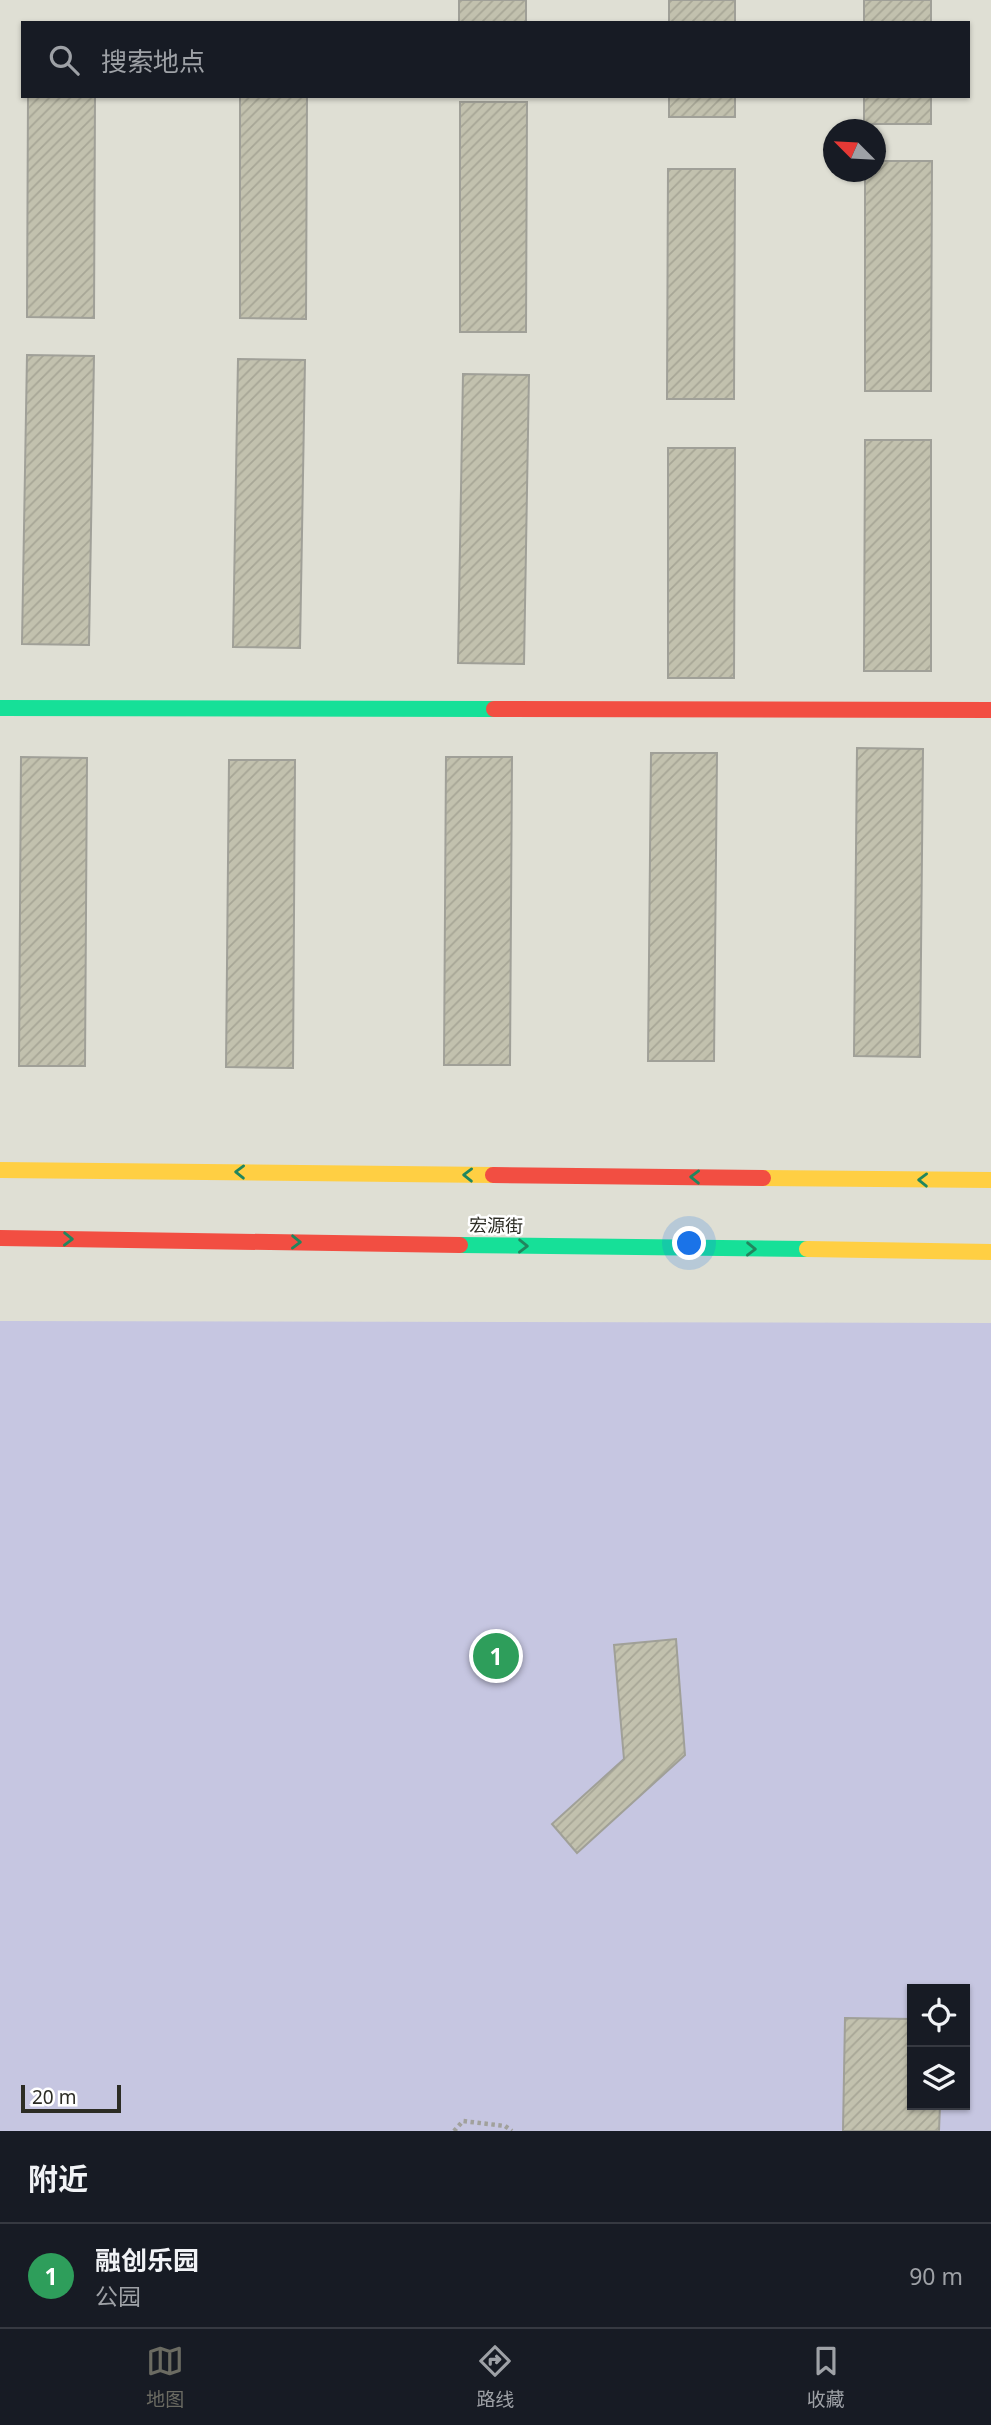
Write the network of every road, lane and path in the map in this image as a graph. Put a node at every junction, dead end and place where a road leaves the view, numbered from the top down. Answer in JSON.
{"nodes":[{"id":1,"x":0,"y":708,"type":"edge"},
{"id":2,"x":991,"y":710,"type":"edge"},
{"id":3,"x":0,"y":1170,"type":"edge"},
{"id":4,"x":991,"y":1181,"type":"edge"},
{"id":5,"x":0,"y":1238,"type":"edge"},
{"id":6,"x":991,"y":1252,"type":"edge"},
{"id":7,"x":454,"y":2131,"type":"edge"},
{"id":8,"x":512,"y":2131,"type":"edge"}],
"edges":[{"from":1,"to":2,"type":"main road"},
{"from":4,"to":3,"type":"main road","one_way":true},
{"from":5,"to":6,"type":"main road","name":"宏源街","one_way":true},
{"from":7,"to":8,"type":"path"}]}
